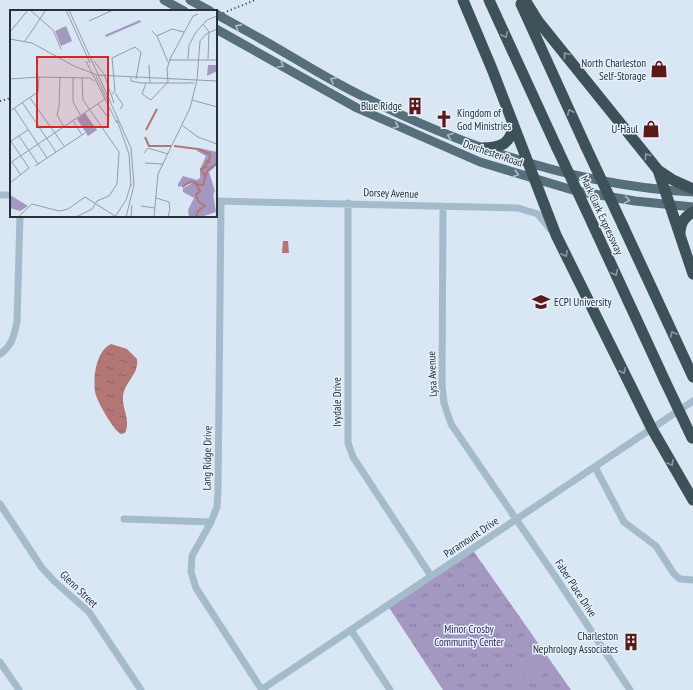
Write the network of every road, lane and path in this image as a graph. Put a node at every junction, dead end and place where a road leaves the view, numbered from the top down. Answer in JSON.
{"nodes":[{"id":1,"x":164,"y":0,"type":"edge"},
{"id":2,"x":190,"y":0,"type":"edge"},
{"id":3,"x":463,"y":0,"type":"edge"},
{"id":4,"x":489,"y":0,"type":"edge"},
{"id":5,"x":519,"y":0,"type":"edge"},
{"id":6,"x":525,"y":0,"type":"edge"},
{"id":7,"x":182,"y":10,"type":"edge"},
{"id":8,"x":208,"y":10,"type":"edge"},
{"id":9,"x":217,"y":15,"type":"edge"},
{"id":10,"x":217,"y":29,"type":"edge"},
{"id":11,"x":513,"y":122,"type":"junction"},
{"id":12,"x":482,"y":148,"type":"junction"},
{"id":13,"x":526,"y":162,"type":"junction"},
{"id":14,"x":658,"y":170,"type":"junction"},
{"id":15,"x":534,"y":180,"type":"junction"},
{"id":16,"x":693,"y":188,"type":"edge"},
{"id":17,"x":665,"y":190,"type":"junction"},
{"id":18,"x":693,"y":192,"type":"edge"},
{"id":19,"x":219,"y":201,"type":"edge"},
{"id":20,"x":348,"y":203,"type":"junction"},
{"id":21,"x":669,"y":205,"type":"junction"},
{"id":22,"x":443,"y":206,"type":"junction"},
{"id":23,"x":693,"y":207,"type":"edge"},
{"id":24,"x":693,"y":212,"type":"edge"},
{"id":25,"x":20,"y":217,"type":"edge"},
{"id":26,"x":556,"y":235,"type":"junction"},
{"id":27,"x":679,"y":238,"type":"junction"},
{"id":28,"x":693,"y":274,"type":"edge"},
{"id":29,"x":0,"y":354,"type":"edge"},
{"id":30,"x":691,"y":373,"type":"edge"},
{"id":31,"x":693,"y":401,"type":"edge"},
{"id":32,"x":652,"y":429,"type":"junction"},
{"id":33,"x":693,"y":438,"type":"edge"},
{"id":34,"x":595,"y":467,"type":"junction"},
{"id":35,"x":693,"y":500,"type":"edge"},
{"id":36,"x":0,"y":504,"type":"edge"},
{"id":37,"x":124,"y":519,"type":"dead end"},
{"id":38,"x":516,"y":520,"type":"junction"},
{"id":39,"x":211,"y":522,"type":"junction"},
{"id":40,"x":431,"y":576,"type":"junction"},
{"id":41,"x":693,"y":580,"type":"edge"},
{"id":42,"x":351,"y":630,"type":"junction"},
{"id":43,"x":0,"y":662,"type":"edge"},
{"id":44,"x":19,"y":690,"type":"edge"},
{"id":45,"x":141,"y":690,"type":"edge"},
{"id":46,"x":261,"y":690,"type":"edge"},
{"id":47,"x":390,"y":690,"type":"edge"},
{"id":48,"x":630,"y":690,"type":"edge"}],
"edges":[{"from":1,"to":7,"type":"main road"},
{"from":2,"to":8,"type":"main road"},
{"from":3,"to":11,"type":"highway"},
{"from":4,"to":33,"type":"highway","name":"Mark Clark Expressway","one_way":true,"bridge":true},
{"from":30,"to":5,"type":"highway","name":"Mark Clark Expressway","one_way":true,"bridge":true},
{"from":14,"to":6,"type":"highway","one_way":true},
{"from":12,"to":9,"type":"main road","name":"Dorchester Road","one_way":true,"bridge":true},
{"from":10,"to":15,"type":"main road","name":"Dorchester Road","one_way":true},
{"from":11,"to":12,"type":"highway"},
{"from":11,"to":13,"type":"highway"},
{"from":12,"to":13,"type":"main road","name":"Dorchester Road"},
{"from":13,"to":15,"type":"highway"},
{"from":13,"to":17,"type":"main road","name":"Dorchester Road"},
{"from":14,"to":16,"type":"highway"},
{"from":14,"to":17,"type":"highway"},
{"from":15,"to":21,"type":"main road","name":"Dorchester Road","one_way":true},
{"from":15,"to":26,"type":"highway"},
{"from":17,"to":18,"type":"main road","name":"Dorchester Road"},
{"from":17,"to":21,"type":"highway"},
{"from":19,"to":20,"type":"street","name":"Dorsey Avenue"},
{"from":19,"to":39,"type":"street","name":"Lang Ridge Drive"},
{"from":20,"to":22,"type":"street","name":"Dorsey Avenue"},
{"from":20,"to":40,"type":"street","name":"Ivydale Drive"},
{"from":21,"to":23,"type":"main road","name":"Dorchester Road"},
{"from":21,"to":27,"type":"highway"},
{"from":22,"to":26,"type":"street","name":"Dorsey Avenue"},
{"from":22,"to":38,"type":"street","name":"Lysa Avenue"},
{"from":24,"to":27,"type":"highway"},
{"from":25,"to":29,"type":"street"},
{"from":26,"to":32,"type":"highway","one_way":true},
{"from":27,"to":28,"type":"highway"},
{"from":31,"to":32,"type":"street","name":"Paramount Drive"},
{"from":32,"to":34,"type":"street","name":"Paramount Drive"},
{"from":32,"to":35,"type":"highway","one_way":true},
{"from":34,"to":38,"type":"street","name":"Paramount Drive"},
{"from":34,"to":41,"type":"street"},
{"from":36,"to":45,"type":"street","name":"Glenn Street"},
{"from":37,"to":39,"type":"street"},
{"from":38,"to":40,"type":"street","name":"Paramount Drive"},
{"from":38,"to":48,"type":"street","name":"Faber Place Drive"},
{"from":39,"to":46,"type":"street","name":"Lang Ridge Drive"},
{"from":40,"to":42,"type":"street","name":"Paramount Drive"},
{"from":42,"to":46,"type":"street","name":"Paramount Drive"},
{"from":42,"to":47,"type":"street"},
{"from":43,"to":44,"type":"street"}]}
